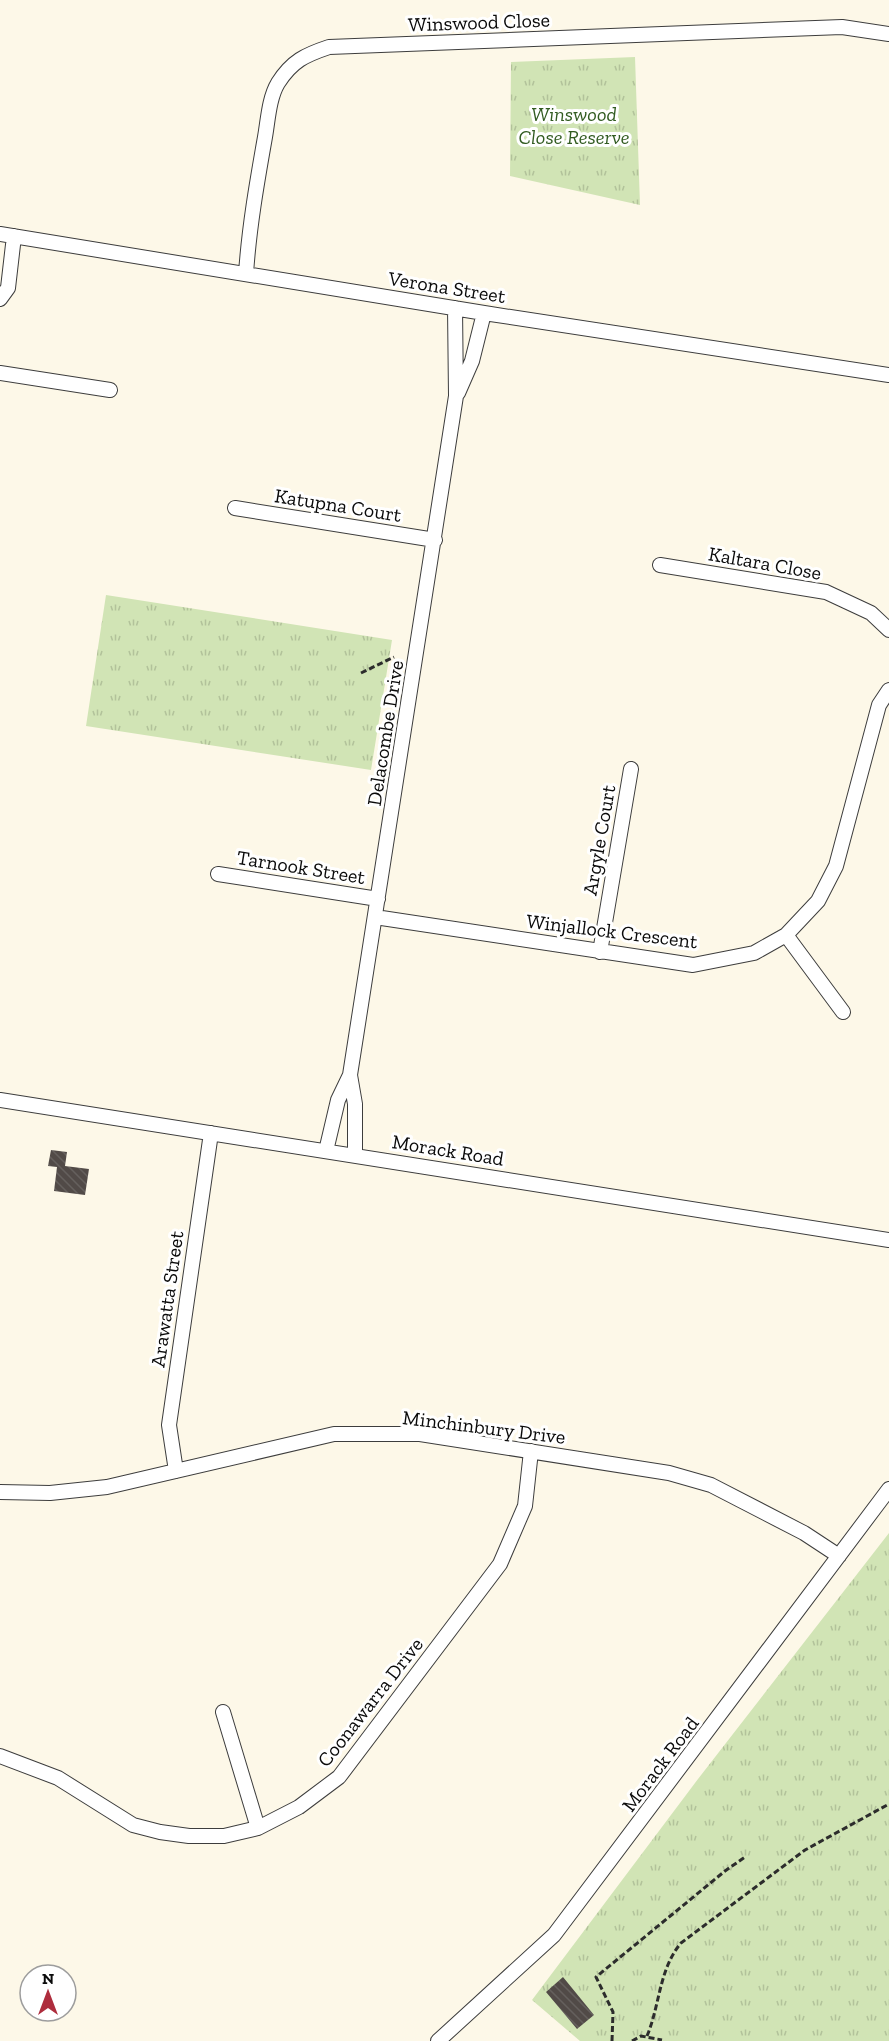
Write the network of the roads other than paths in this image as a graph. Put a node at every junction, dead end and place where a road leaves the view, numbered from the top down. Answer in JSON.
{"nodes":[{"id":1,"x":889,"y":34,"type":"edge"},
{"id":2,"x":7,"y":235,"type":"edge"},
{"id":3,"x":246,"y":274,"type":"junction"},
{"id":4,"x":0,"y":299,"type":"edge"},
{"id":5,"x":455,"y":308,"type":"junction"},
{"id":6,"x":484,"y":313,"type":"junction"},
{"id":7,"x":0,"y":373,"type":"edge"},
{"id":8,"x":889,"y":375,"type":"edge"},
{"id":9,"x":110,"y":390,"type":"dead end"},
{"id":10,"x":456,"y":396,"type":"junction"},
{"id":11,"x":235,"y":508,"type":"dead end"},
{"id":12,"x":435,"y":540,"type":"junction"},
{"id":13,"x":660,"y":565,"type":"dead end"},
{"id":14,"x":889,"y":630,"type":"edge"},
{"id":15,"x":889,"y":690,"type":"edge"},
{"id":16,"x":631,"y":770,"type":"dead end"},
{"id":17,"x":218,"y":874,"type":"dead end"},
{"id":18,"x":378,"y":899,"type":"junction"},
{"id":19,"x":375,"y":917,"type":"junction"},
{"id":20,"x":786,"y":935,"type":"junction"},
{"id":21,"x":600,"y":952,"type":"junction"},
{"id":22,"x":843,"y":1012,"type":"dead end"},
{"id":23,"x":351,"y":1075,"type":"junction"},
{"id":24,"x":0,"y":1100,"type":"edge"},
{"id":25,"x":212,"y":1133,"type":"junction"},
{"id":26,"x":326,"y":1151,"type":"junction"},
{"id":27,"x":355,"y":1155,"type":"junction"},
{"id":28,"x":889,"y":1240,"type":"edge"},
{"id":29,"x":531,"y":1451,"type":"junction"},
{"id":30,"x":176,"y":1471,"type":"junction"},
{"id":31,"x":889,"y":1489,"type":"edge"},
{"id":32,"x":0,"y":1492,"type":"edge"},
{"id":33,"x":839,"y":1557,"type":"junction"},
{"id":34,"x":223,"y":1712,"type":"dead end"},
{"id":35,"x":0,"y":1756,"type":"edge"},
{"id":36,"x":258,"y":1828,"type":"junction"},
{"id":37,"x":438,"y":2041,"type":"edge"}],
"edges":[{"from":1,"to":3,"type":"street","name":"Winswood Close"},
{"from":2,"to":3,"type":"street","name":"Verona Street"},
{"from":2,"to":4,"type":"street"},
{"from":3,"to":5,"type":"street","name":"Verona Street"},
{"from":5,"to":6,"type":"street","name":"Verona Street"},
{"from":5,"to":10,"type":"street","name":"Delacombe Drive"},
{"from":6,"to":8,"type":"street","name":"Verona Street"},
{"from":6,"to":10,"type":"street","name":"Delacombe Drive"},
{"from":7,"to":9,"type":"street"},
{"from":10,"to":12,"type":"street","name":"Delacombe Drive"},
{"from":11,"to":12,"type":"street","name":"Katupna Court"},
{"from":12,"to":18,"type":"street","name":"Delacombe Drive"},
{"from":13,"to":14,"type":"street","name":"Kaltara Close"},
{"from":15,"to":20,"type":"street","name":"Winjallock Crescent"},
{"from":16,"to":21,"type":"street","name":"Argyle Court"},
{"from":17,"to":18,"type":"street","name":"Tarnook Street"},
{"from":18,"to":19,"type":"street","name":"Delacombe Drive"},
{"from":19,"to":21,"type":"street","name":"Winjallock Crescent"},
{"from":19,"to":23,"type":"street","name":"Delacombe Drive"},
{"from":20,"to":21,"type":"street","name":"Winjallock Crescent"},
{"from":20,"to":22,"type":"street"},
{"from":23,"to":26,"type":"street","name":"Delacombe Drive"},
{"from":23,"to":27,"type":"street","name":"Delacombe Drive"},
{"from":24,"to":25,"type":"street","name":"Morack Road"},
{"from":25,"to":26,"type":"street","name":"Morack Road"},
{"from":25,"to":30,"type":"street","name":"Arawatta Street"},
{"from":26,"to":27,"type":"street","name":"Morack Road"},
{"from":27,"to":28,"type":"street","name":"Morack Road"},
{"from":29,"to":30,"type":"street","name":"Minchinbury Drive"},
{"from":29,"to":33,"type":"street","name":"Minchinbury Drive"},
{"from":29,"to":36,"type":"street","name":"Coonawarra Drive"},
{"from":30,"to":32,"type":"street","name":"Minchinbury Drive"},
{"from":31,"to":33,"type":"street","name":"Morack Road"},
{"from":33,"to":37,"type":"street","name":"Morack Road"},
{"from":34,"to":36,"type":"street"},
{"from":35,"to":36,"type":"street","name":"Coonawarra Drive"}]}
